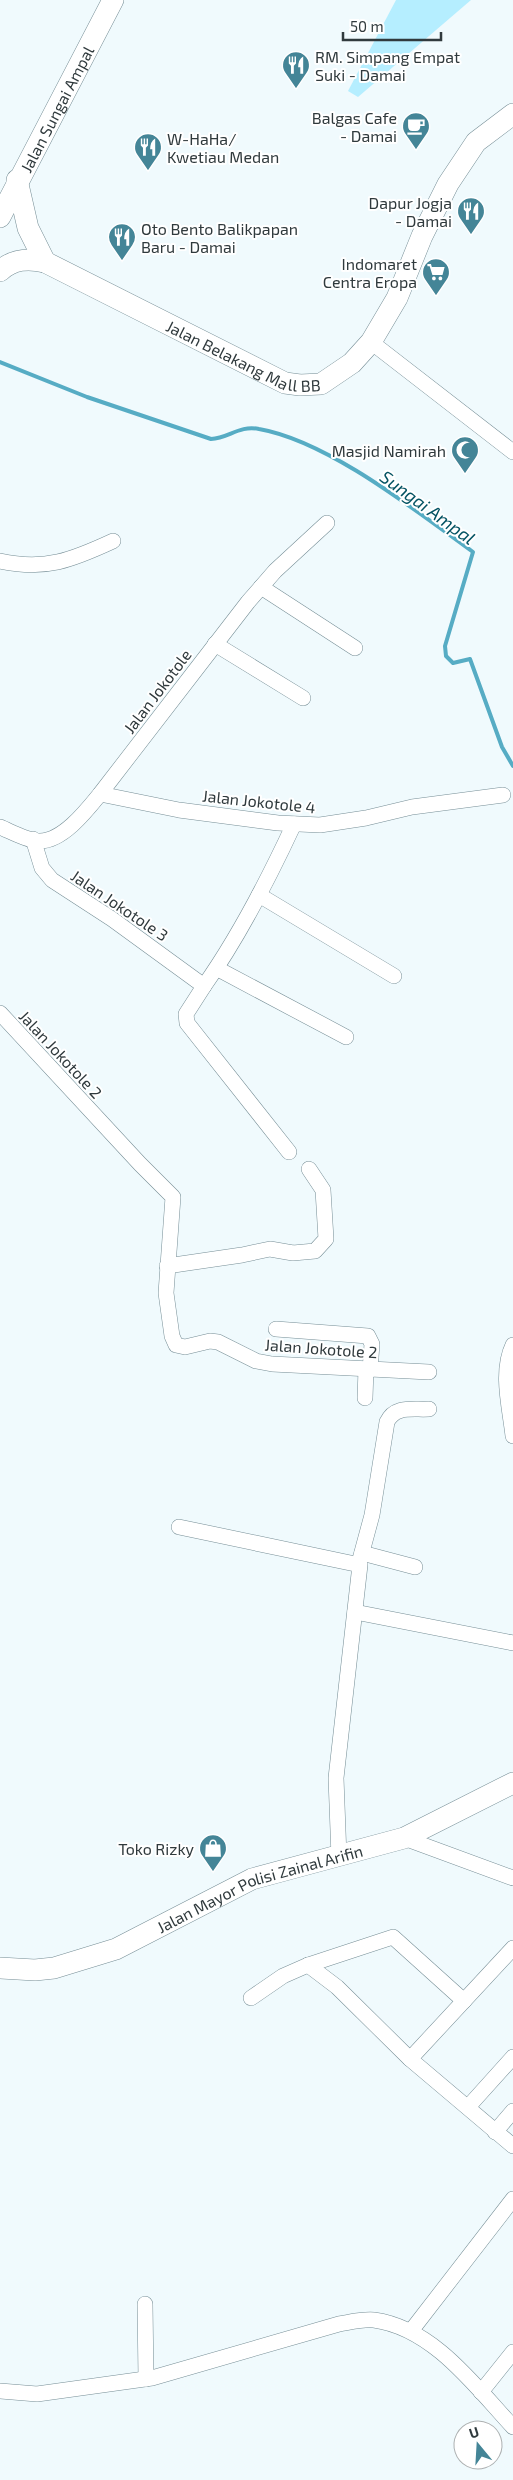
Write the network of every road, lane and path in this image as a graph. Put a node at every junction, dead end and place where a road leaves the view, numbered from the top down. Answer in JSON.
{"nodes":[{"id":1,"x":113,"y":0,"type":"edge"},
{"id":2,"x":513,"y":114,"type":"edge"},
{"id":3,"x":18,"y":180,"type":"junction"},
{"id":4,"x":0,"y":217,"type":"edge"},
{"id":5,"x":44,"y":262,"type":"junction"},
{"id":6,"x":0,"y":271,"type":"edge"},
{"id":7,"x":371,"y":342,"type":"junction"},
{"id":8,"x":513,"y":452,"type":"edge"},
{"id":9,"x":326,"y":523,"type":"dead end"},
{"id":10,"x":113,"y":541,"type":"dead end"},
{"id":11,"x":0,"y":561,"type":"edge"},
{"id":12,"x":261,"y":587,"type":"junction"},
{"id":13,"x":215,"y":644,"type":"junction"},
{"id":14,"x":355,"y":648,"type":"dead end"},
{"id":15,"x":303,"y":698,"type":"dead end"},
{"id":16,"x":100,"y":794,"type":"junction"},
{"id":17,"x":503,"y":795,"type":"dead end"},
{"id":18,"x":294,"y":824,"type":"junction"},
{"id":19,"x":0,"y":828,"type":"edge"},
{"id":20,"x":33,"y":839,"type":"junction"},
{"id":21,"x":260,"y":895,"type":"junction"},
{"id":22,"x":218,"y":969,"type":"junction"},
{"id":23,"x":394,"y":976,"type":"dead end"},
{"id":24,"x":204,"y":986,"type":"junction"},
{"id":25,"x":0,"y":1013,"type":"edge"},
{"id":26,"x":346,"y":1037,"type":"dead end"},
{"id":27,"x":289,"y":1152,"type":"dead end"},
{"id":28,"x":309,"y":1169,"type":"dead end"},
{"id":29,"x":167,"y":1266,"type":"junction"},
{"id":30,"x":276,"y":1329,"type":"dead end"},
{"id":31,"x":513,"y":1345,"type":"edge"},
{"id":32,"x":368,"y":1370,"type":"junction"},
{"id":33,"x":430,"y":1372,"type":"dead end"},
{"id":34,"x":365,"y":1398,"type":"dead end"},
{"id":35,"x":429,"y":1410,"type":"dead end"},
{"id":36,"x":513,"y":1436,"type":"edge"},
{"id":37,"x":180,"y":1527,"type":"dead end"},
{"id":38,"x":360,"y":1558,"type":"junction"},
{"id":39,"x":415,"y":1567,"type":"dead end"},
{"id":40,"x":355,"y":1612,"type":"junction"},
{"id":41,"x":513,"y":1643,"type":"edge"},
{"id":42,"x":513,"y":1783,"type":"edge"},
{"id":43,"x":404,"y":1838,"type":"junction"},
{"id":44,"x":339,"y":1857,"type":"junction"},
{"id":45,"x":513,"y":1878,"type":"edge"},
{"id":46,"x":513,"y":1948,"type":"edge"},
{"id":47,"x":308,"y":1965,"type":"junction"},
{"id":48,"x":0,"y":1968,"type":"edge"},
{"id":49,"x":250,"y":1998,"type":"dead end"},
{"id":50,"x":464,"y":2001,"type":"junction"},
{"id":51,"x":513,"y":2057,"type":"edge"},
{"id":52,"x":410,"y":2059,"type":"junction"},
{"id":53,"x":468,"y":2107,"type":"junction"},
{"id":54,"x":513,"y":2111,"type":"edge"},
{"id":55,"x":495,"y":2132,"type":"junction"},
{"id":56,"x":513,"y":2146,"type":"edge"},
{"id":57,"x":513,"y":2198,"type":"edge"},
{"id":58,"x":145,"y":2304,"type":"dead end"},
{"id":59,"x":411,"y":2331,"type":"junction"},
{"id":60,"x":513,"y":2352,"type":"edge"},
{"id":61,"x":146,"y":2379,"type":"junction"},
{"id":62,"x":0,"y":2390,"type":"edge"},
{"id":63,"x":481,"y":2392,"type":"junction"},
{"id":64,"x":513,"y":2426,"type":"edge"}],
"edges":[{"from":1,"to":3,"type":"main road","name":"Jalan Sungai Ampal"},
{"from":2,"to":7,"type":"main road","name":"Jalan Belakang Mall BB"},
{"from":3,"to":4,"type":"main road","name":"Jalan Sungai Ampal"},
{"from":3,"to":5,"type":"main road"},
{"from":5,"to":6,"type":"main road","name":"Jalan Belakang Mall BB"},
{"from":5,"to":7,"type":"main road","name":"Jalan Belakang Mall BB"},
{"from":7,"to":8,"type":"street"},
{"from":9,"to":12,"type":"street","name":"Jalan Jokotole"},
{"from":10,"to":11,"type":"street"},
{"from":12,"to":13,"type":"street","name":"Jalan Jokotole"},
{"from":12,"to":14,"type":"street"},
{"from":13,"to":15,"type":"street"},
{"from":13,"to":16,"type":"street","name":"Jalan Jokotole"},
{"from":16,"to":18,"type":"street","name":"Jalan Jokotole 4"},
{"from":16,"to":20,"type":"street","name":"Jalan Jokotole"},
{"from":17,"to":18,"type":"street","name":"Jalan Jokotole 4"},
{"from":18,"to":21,"type":"street"},
{"from":19,"to":20,"type":"street","name":"Jalan Jokotole"},
{"from":20,"to":24,"type":"street","name":"Jalan Jokotole 3"},
{"from":21,"to":22,"type":"street"},
{"from":21,"to":23,"type":"street"},
{"from":22,"to":24,"type":"street"},
{"from":22,"to":26,"type":"street"},
{"from":24,"to":27,"type":"street"},
{"from":25,"to":29,"type":"street","name":"Jalan Jokotole 2"},
{"from":28,"to":29,"type":"street"},
{"from":29,"to":32,"type":"street","name":"Jalan Jokotole 2"},
{"from":30,"to":32,"type":"street"},
{"from":31,"to":36,"type":"street"},
{"from":32,"to":33,"type":"street","name":"Jalan Jokotole 2"},
{"from":32,"to":34,"type":"street"},
{"from":35,"to":38,"type":"street"},
{"from":37,"to":38,"type":"street"},
{"from":38,"to":39,"type":"street"},
{"from":38,"to":40,"type":"street"},
{"from":40,"to":41,"type":"street"},
{"from":40,"to":44,"type":"street"},
{"from":42,"to":43,"type":"main road","name":"Jalan Mayor Polisi Zainal Arifin"},
{"from":43,"to":44,"type":"main road","name":"Jalan Mayor Polisi Zainal Arifin"},
{"from":43,"to":45,"type":"street"},
{"from":44,"to":48,"type":"main road","name":"Jalan Mayor Polisi Zainal Arifin"},
{"from":46,"to":50,"type":"street"},
{"from":47,"to":49,"type":"street"},
{"from":47,"to":50,"type":"street"},
{"from":47,"to":52,"type":"street"},
{"from":50,"to":52,"type":"street"},
{"from":51,"to":53,"type":"street"},
{"from":52,"to":53,"type":"street"},
{"from":53,"to":55,"type":"street"},
{"from":54,"to":55,"type":"street"},
{"from":55,"to":56,"type":"street"},
{"from":57,"to":59,"type":"street"},
{"from":58,"to":61,"type":"street"},
{"from":59,"to":61,"type":"street"},
{"from":59,"to":63,"type":"street"},
{"from":60,"to":63,"type":"street"},
{"from":61,"to":62,"type":"street"},
{"from":63,"to":64,"type":"street"}]}
